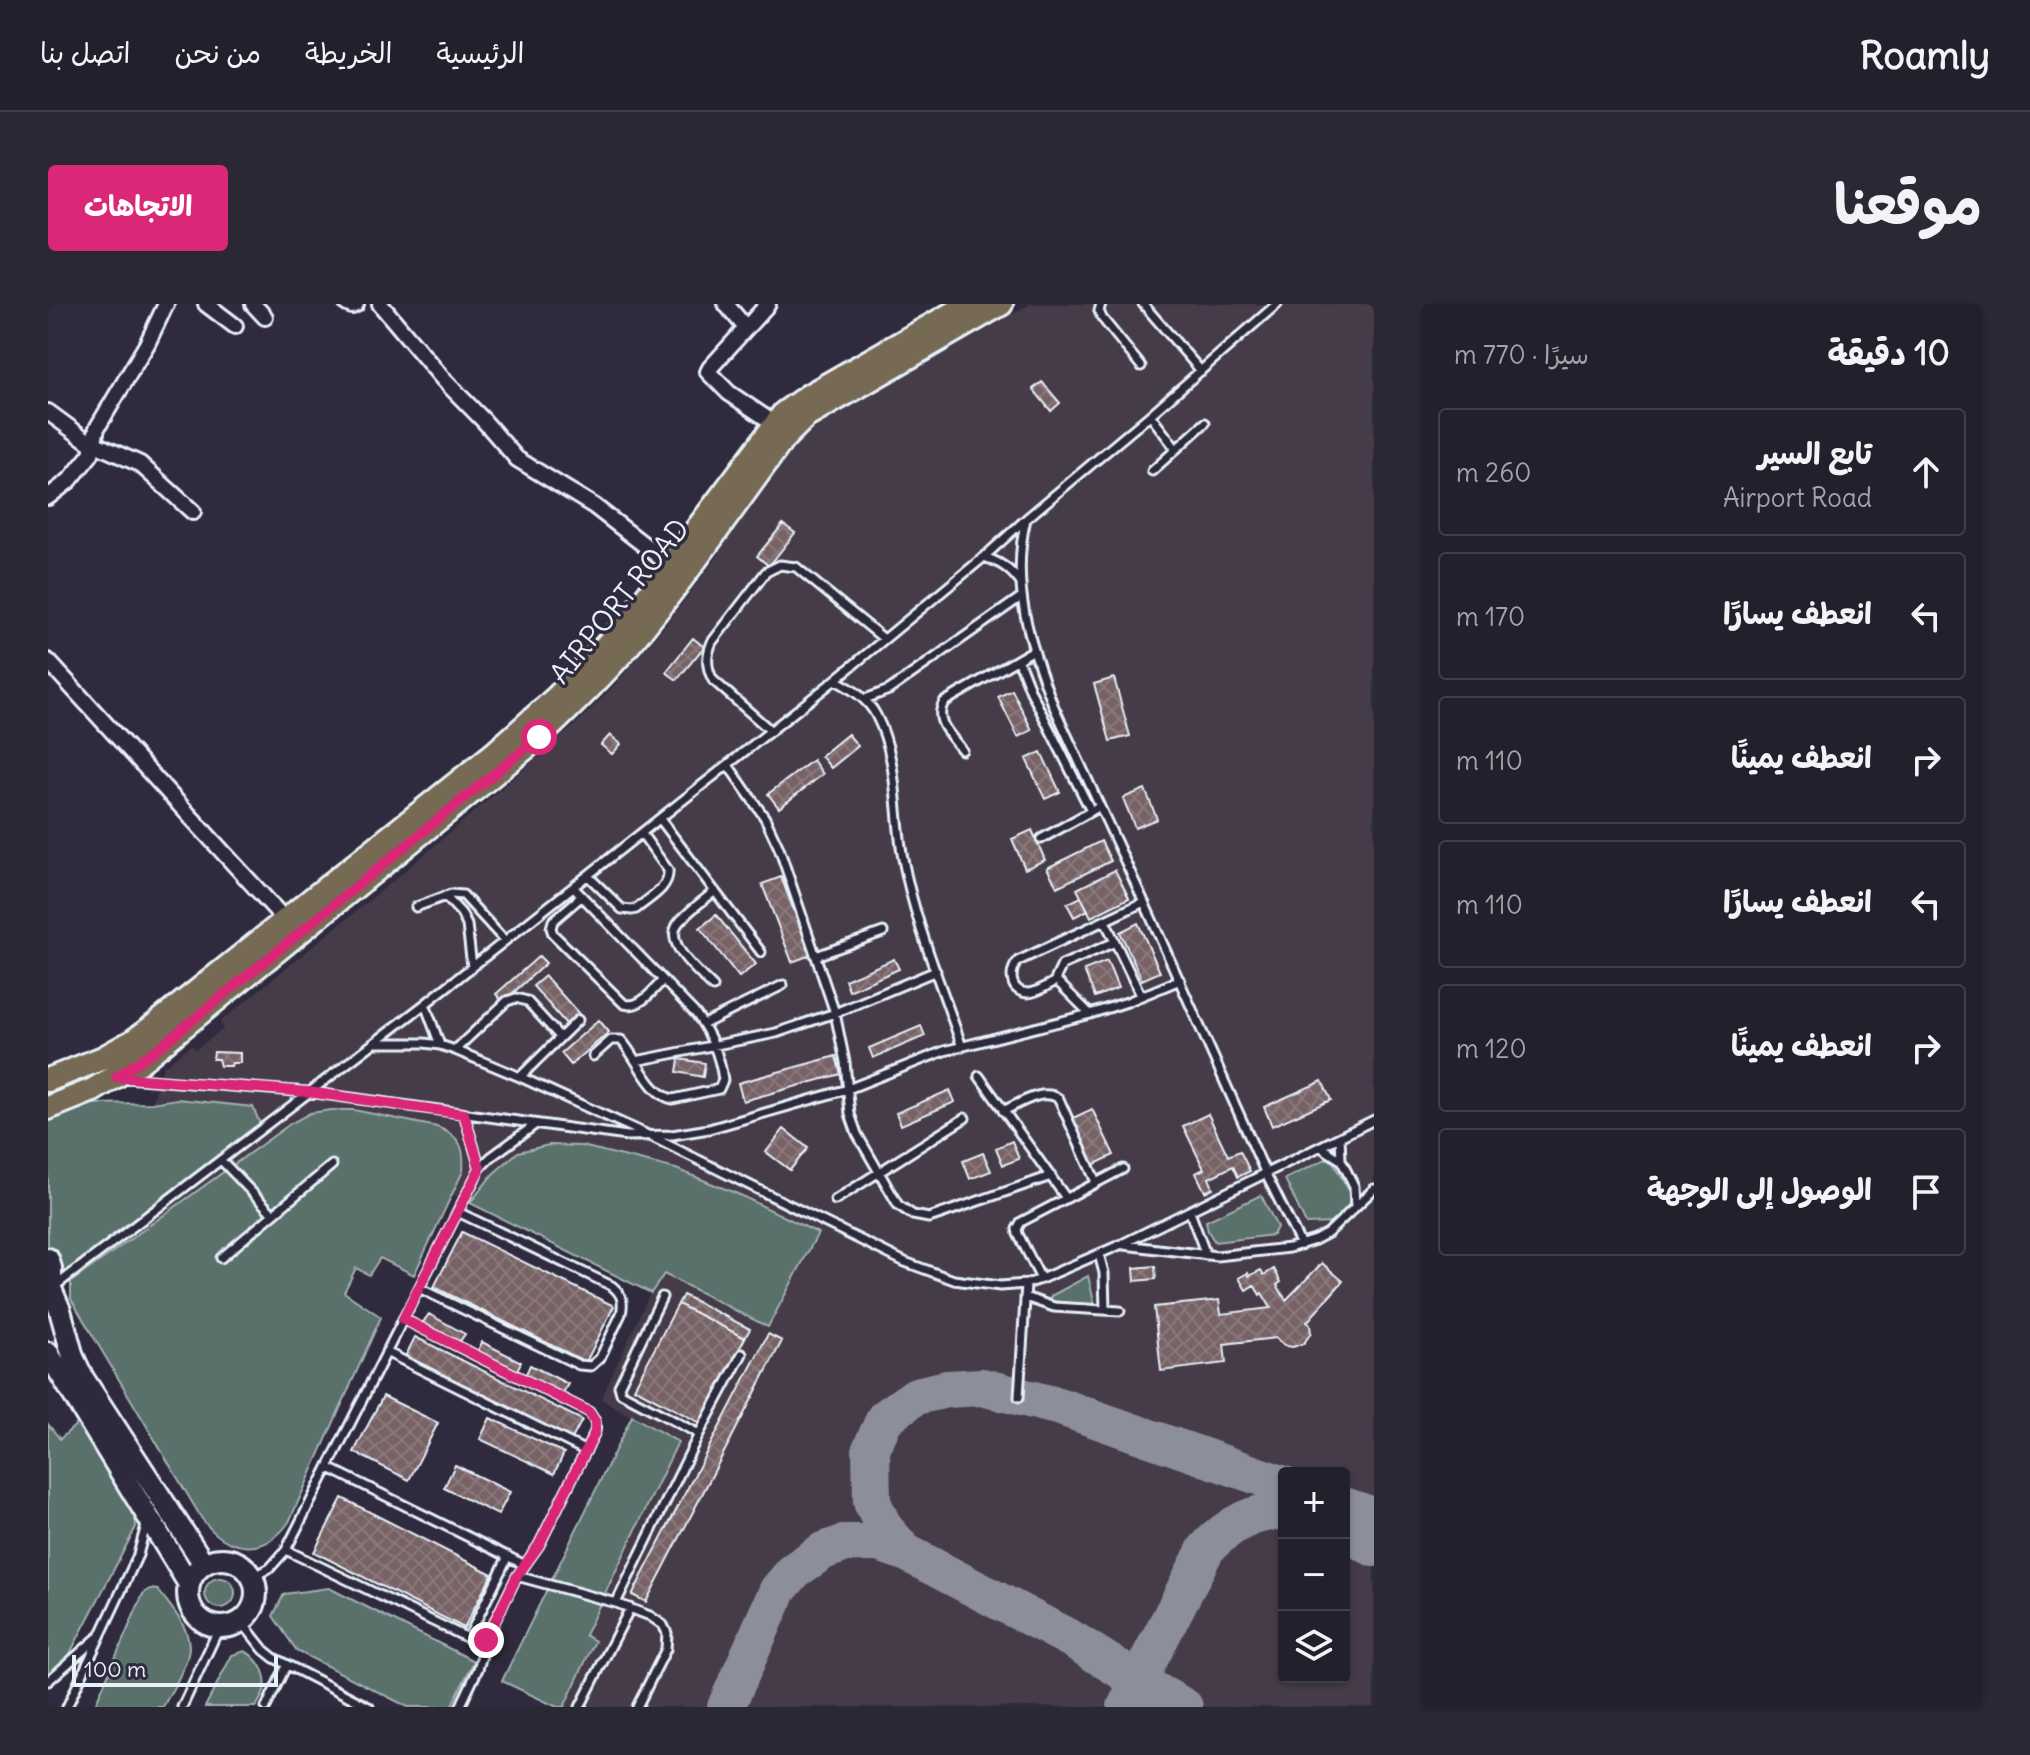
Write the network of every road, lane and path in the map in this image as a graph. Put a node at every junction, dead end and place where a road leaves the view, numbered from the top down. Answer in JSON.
{"nodes":[{"id":1,"x":166,"y":304,"type":"edge"},
{"id":2,"x":206,"y":304,"type":"edge"},
{"id":3,"x":253,"y":304,"type":"edge"},
{"id":4,"x":347,"y":304,"type":"edge"},
{"id":5,"x":356,"y":304,"type":"edge"},
{"id":6,"x":380,"y":304,"type":"edge"},
{"id":7,"x":726,"y":304,"type":"edge"},
{"id":8,"x":768,"y":304,"type":"edge"},
{"id":9,"x":969,"y":304,"type":"edge"},
{"id":10,"x":1001,"y":304,"type":"edge"},
{"id":11,"x":1101,"y":304,"type":"edge"},
{"id":12,"x":1143,"y":304,"type":"edge"},
{"id":13,"x":1277,"y":304,"type":"edge"},
{"id":14,"x":265,"y":317,"type":"dead end"},
{"id":15,"x":235,"y":326,"type":"dead end"},
{"id":16,"x":746,"y":328,"type":"junction"},
{"id":17,"x":1141,"y":366,"type":"dead end"},
{"id":18,"x":1201,"y":371,"type":"junction"},
{"id":19,"x":48,"y":412,"type":"edge"},
{"id":20,"x":1150,"y":415,"type":"junction"},
{"id":21,"x":1205,"y":423,"type":"dead end"},
{"id":22,"x":775,"y":424,"type":"junction"},
{"id":23,"x":93,"y":444,"type":"junction"},
{"id":24,"x":1176,"y":449,"type":"junction"},
{"id":25,"x":756,"y":463,"type":"junction"},
{"id":26,"x":1152,"y":471,"type":"dead end"},
{"id":27,"x":48,"y":497,"type":"edge"},
{"id":28,"x":193,"y":512,"type":"dead end"},
{"id":29,"x":1026,"y":519,"type":"junction"},
{"id":30,"x":984,"y":557,"type":"junction"},
{"id":31,"x":670,"y":565,"type":"junction"},
{"id":32,"x":1020,"y":582,"type":"junction"},
{"id":33,"x":1021,"y":597,"type":"junction"},
{"id":34,"x":884,"y":639,"type":"junction"},
{"id":35,"x":1034,"y":650,"type":"junction"},
{"id":36,"x":1018,"y":659,"type":"junction"},
{"id":37,"x":48,"y":661,"type":"edge"},
{"id":38,"x":835,"y":680,"type":"junction"},
{"id":39,"x":865,"y":699,"type":"junction"},
{"id":40,"x":771,"y":731,"type":"junction"},
{"id":41,"x":962,"y":750,"type":"dead end"},
{"id":42,"x":728,"y":765,"type":"junction"},
{"id":43,"x":1100,"y":806,"type":"junction"},
{"id":44,"x":1091,"y":811,"type":"junction"},
{"id":45,"x":660,"y":819,"type":"junction"},
{"id":46,"x":642,"y":834,"type":"junction"},
{"id":47,"x":1041,"y":839,"type":"dead end"},
{"id":48,"x":588,"y":876,"type":"junction"},
{"id":49,"x":573,"y":887,"type":"junction"},
{"id":50,"x":715,"y":891,"type":"junction"},
{"id":51,"x":445,"y":896,"type":"junction"},
{"id":52,"x":582,"y":896,"type":"junction"},
{"id":53,"x":1144,"y":902,"type":"junction"},
{"id":54,"x":416,"y":907,"type":"dead end"},
{"id":55,"x":478,"y":910,"type":"junction"},
{"id":56,"x":465,"y":919,"type":"junction"},
{"id":57,"x":286,"y":921,"type":"junction"},
{"id":58,"x":1105,"y":921,"type":"junction"},
{"id":59,"x":883,"y":932,"type":"dead end"},
{"id":60,"x":505,"y":941,"type":"junction"},
{"id":61,"x":1115,"y":942,"type":"junction"},
{"id":62,"x":761,"y":952,"type":"dead end"},
{"id":63,"x":816,"y":956,"type":"junction"},
{"id":64,"x":472,"y":967,"type":"junction"},
{"id":65,"x":936,"y":971,"type":"junction"},
{"id":66,"x":663,"y":980,"type":"junction"},
{"id":67,"x":1056,"y":980,"type":"junction"},
{"id":68,"x":1180,"y":980,"type":"junction"},
{"id":69,"x":783,"y":985,"type":"dead end"},
{"id":70,"x":713,"y":987,"type":"dead end"},
{"id":71,"x":1141,"y":996,"type":"junction"},
{"id":72,"x":425,"y":1004,"type":"junction"},
{"id":73,"x":835,"y":1013,"type":"junction"},
{"id":74,"x":1090,"y":1014,"type":"junction"},
{"id":75,"x":578,"y":1020,"type":"dead end"},
{"id":76,"x":704,"y":1024,"type":"junction"},
{"id":77,"x":560,"y":1037,"type":"junction"},
{"id":78,"x":374,"y":1043,"type":"junction"},
{"id":79,"x":440,"y":1045,"type":"junction"},
{"id":80,"x":714,"y":1046,"type":"junction"},
{"id":81,"x":962,"y":1047,"type":"junction"},
{"id":82,"x":455,"y":1050,"type":"junction"},
{"id":83,"x":593,"y":1056,"type":"dead end"},
{"id":84,"x":103,"y":1058,"type":"junction"},
{"id":85,"x":636,"y":1061,"type":"junction"},
{"id":86,"x":979,"y":1076,"type":"dead end"},
{"id":87,"x":116,"y":1077,"type":"junction"},
{"id":88,"x":520,"y":1077,"type":"junction"},
{"id":89,"x":48,"y":1080,"type":"edge"},
{"id":90,"x":848,"y":1089,"type":"junction"},
{"id":91,"x":308,"y":1092,"type":"junction"},
{"id":92,"x":48,"y":1108,"type":"edge"},
{"id":93,"x":1003,"y":1111,"type":"junction"},
{"id":94,"x":464,"y":1114,"type":"junction"},
{"id":95,"x":965,"y":1118,"type":"dead end"},
{"id":96,"x":1374,"y":1120,"type":"edge"},
{"id":97,"x":536,"y":1124,"type":"junction"},
{"id":98,"x":650,"y":1136,"type":"junction"},
{"id":99,"x":1340,"y":1137,"type":"junction"},
{"id":100,"x":1321,"y":1147,"type":"junction"},
{"id":101,"x":221,"y":1160,"type":"junction"},
{"id":102,"x":1341,"y":1160,"type":"junction"},
{"id":103,"x":332,"y":1165,"type":"dead end"},
{"id":104,"x":480,"y":1168,"type":"junction"},
{"id":105,"x":1123,"y":1169,"type":"dead end"},
{"id":106,"x":879,"y":1172,"type":"junction"},
{"id":107,"x":1266,"y":1174,"type":"junction"},
{"id":108,"x":1051,"y":1176,"type":"junction"},
{"id":109,"x":1096,"y":1182,"type":"junction"},
{"id":110,"x":1354,"y":1186,"type":"junction"},
{"id":111,"x":1372,"y":1192,"type":"edge"},
{"id":112,"x":1066,"y":1198,"type":"junction"},
{"id":113,"x":835,"y":1200,"type":"dead end"},
{"id":114,"x":1355,"y":1208,"type":"junction"},
{"id":115,"x":458,"y":1212,"type":"junction"},
{"id":116,"x":1190,"y":1212,"type":"junction"},
{"id":117,"x":273,"y":1214,"type":"junction"},
{"id":118,"x":1122,"y":1244,"type":"junction"},
{"id":119,"x":1301,"y":1245,"type":"junction"},
{"id":120,"x":1099,"y":1254,"type":"junction"},
{"id":121,"x":1206,"y":1255,"type":"junction"},
{"id":122,"x":221,"y":1258,"type":"dead end"},
{"id":123,"x":48,"y":1259,"type":"edge"},
{"id":124,"x":1041,"y":1279,"type":"junction"},
{"id":125,"x":1026,"y":1284,"type":"junction"},
{"id":126,"x":49,"y":1287,"type":"edge"},
{"id":127,"x":419,"y":1288,"type":"junction"},
{"id":128,"x":662,"y":1297,"type":"dead end"},
{"id":129,"x":1025,"y":1297,"type":"junction"},
{"id":130,"x":1105,"y":1310,"type":"junction"},
{"id":131,"x":1120,"y":1311,"type":"dead end"},
{"id":132,"x":403,"y":1319,"type":"junction"},
{"id":133,"x":386,"y":1352,"type":"junction"},
{"id":134,"x":742,"y":1354,"type":"dead end"},
{"id":135,"x":51,"y":1364,"type":"edge"},
{"id":136,"x":1019,"y":1397,"type":"dead end"},
{"id":137,"x":699,"y":1434,"type":"junction"},
{"id":138,"x":586,"y":1451,"type":"junction"},
{"id":139,"x":329,"y":1468,"type":"junction"},
{"id":140,"x":147,"y":1515,"type":"junction"},
{"id":141,"x":286,"y":1550,"type":"junction"},
{"id":142,"x":508,"y":1556,"type":"junction"},
{"id":143,"x":204,"y":1564,"type":"junction"},
{"id":144,"x":525,"y":1565,"type":"junction"},
{"id":145,"x":517,"y":1576,"type":"junction"},
{"id":146,"x":253,"y":1577,"type":"junction"},
{"id":147,"x":189,"y":1584,"type":"junction"},
{"id":148,"x":616,"y":1603,"type":"junction"},
{"id":149,"x":630,"y":1608,"type":"junction"},
{"id":150,"x":241,"y":1621,"type":"junction"},
{"id":151,"x":220,"y":1626,"type":"junction"},
{"id":152,"x":101,"y":1633,"type":"junction"},
{"id":153,"x":468,"y":1638,"type":"junction"},
{"id":154,"x":484,"y":1646,"type":"junction"},
{"id":155,"x":286,"y":1666,"type":"junction"},
{"id":156,"x":48,"y":1681,"type":"edge"},
{"id":157,"x":67,"y":1707,"type":"edge"},
{"id":158,"x":182,"y":1707,"type":"edge"},
{"id":159,"x":266,"y":1707,"type":"edge"},
{"id":160,"x":369,"y":1707,"type":"edge"},
{"id":161,"x":460,"y":1707,"type":"edge"},
{"id":162,"x":580,"y":1707,"type":"edge"},
{"id":163,"x":637,"y":1707,"type":"edge"}],
"edges":[{"from":1,"to":23,"type":"street"},
{"from":2,"to":15,"type":"street"},
{"from":3,"to":14,"type":"street"},
{"from":4,"to":5,"type":"street"},
{"from":6,"to":31,"type":"street"},
{"from":7,"to":16,"type":"street"},
{"from":8,"to":16,"type":"street"},
{"from":9,"to":22,"type":"main road","name":"AIRPORT ROAD"},
{"from":10,"to":25,"type":"main road","name":"AIRPORT ROAD"},
{"from":11,"to":17,"type":"lane"},
{"from":12,"to":18,"type":"lane"},
{"from":13,"to":18,"type":"lane"},
{"from":16,"to":22,"type":"street"},
{"from":18,"to":20,"type":"lane"},
{"from":19,"to":23,"type":"street"},
{"from":20,"to":24,"type":"lane"},
{"from":20,"to":29,"type":"lane"},
{"from":21,"to":24,"type":"lane"},
{"from":22,"to":25,"type":"main road","name":"AIRPORT ROAD"},
{"from":23,"to":27,"type":"street"},
{"from":23,"to":28,"type":"street"},
{"from":24,"to":26,"type":"lane"},
{"from":25,"to":31,"type":"main road","name":"AIRPORT ROAD"},
{"from":25,"to":87,"type":"main road","name":"AIRPORT ROAD"},
{"from":29,"to":30,"type":"lane"},
{"from":29,"to":32,"type":"lane"},
{"from":30,"to":32,"type":"lane"},
{"from":30,"to":34,"type":"lane"},
{"from":31,"to":57,"type":"main road","name":"AIRPORT ROAD"},
{"from":32,"to":33,"type":"lane"},
{"from":33,"to":35,"type":"lane"},
{"from":33,"to":39,"type":"lane"},
{"from":34,"to":38,"type":"lane"},
{"from":34,"to":40,"type":"lane"},
{"from":35,"to":36,"type":"lane"},
{"from":35,"to":43,"type":"lane"},
{"from":36,"to":41,"type":"lane"},
{"from":36,"to":44,"type":"lane"},
{"from":37,"to":57,"type":"street"},
{"from":38,"to":39,"type":"lane"},
{"from":38,"to":40,"type":"lane"},
{"from":39,"to":65,"type":"lane"},
{"from":40,"to":42,"type":"lane"},
{"from":42,"to":45,"type":"lane"},
{"from":42,"to":63,"type":"lane"},
{"from":43,"to":44,"type":"lane"},
{"from":43,"to":53,"type":"lane"},
{"from":44,"to":47,"type":"lane"},
{"from":45,"to":46,"type":"lane"},
{"from":45,"to":50,"type":"lane"},
{"from":46,"to":48,"type":"lane"},
{"from":46,"to":48,"type":"lane"},
{"from":48,"to":49,"type":"lane"},
{"from":49,"to":52,"type":"lane"},
{"from":49,"to":60,"type":"lane"},
{"from":50,"to":62,"type":"lane"},
{"from":50,"to":70,"type":"lane"},
{"from":51,"to":54,"type":"lane"},
{"from":51,"to":55,"type":"lane"},
{"from":51,"to":56,"type":"lane"},
{"from":52,"to":66,"type":"lane"},
{"from":52,"to":66,"type":"lane"},
{"from":53,"to":58,"type":"lane"},
{"from":53,"to":68,"type":"lane"},
{"from":55,"to":56,"type":"lane"},
{"from":55,"to":60,"type":"lane"},
{"from":56,"to":64,"type":"lane"},
{"from":57,"to":84,"type":"main road","name":"AIRPORT ROAD"},
{"from":58,"to":61,"type":"lane"},
{"from":58,"to":67,"type":"lane"},
{"from":59,"to":63,"type":"lane"},
{"from":60,"to":64,"type":"lane"},
{"from":61,"to":67,"type":"lane"},
{"from":61,"to":71,"type":"lane"},
{"from":63,"to":73,"type":"lane"},
{"from":64,"to":72,"type":"lane"},
{"from":65,"to":73,"type":"lane"},
{"from":65,"to":81,"type":"lane"},
{"from":66,"to":76,"type":"lane"},
{"from":67,"to":74,"type":"lane"},
{"from":68,"to":71,"type":"lane"},
{"from":68,"to":107,"type":"lane"},
{"from":69,"to":76,"type":"lane"},
{"from":71,"to":74,"type":"lane"},
{"from":72,"to":78,"type":"lane"},
{"from":72,"to":79,"type":"lane"},
{"from":73,"to":80,"type":"lane"},
{"from":73,"to":90,"type":"lane"},
{"from":74,"to":81,"type":"lane"},
{"from":75,"to":77,"type":"lane"},
{"from":76,"to":80,"type":"lane"},
{"from":77,"to":82,"type":"lane"},
{"from":77,"to":88,"type":"lane"},
{"from":78,"to":79,"type":"lane"},
{"from":78,"to":91,"type":"lane"},
{"from":79,"to":82,"type":"lane"},
{"from":80,"to":85,"type":"lane"},
{"from":80,"to":85,"type":"lane"},
{"from":81,"to":90,"type":"lane"},
{"from":82,"to":88,"type":"lane"},
{"from":83,"to":85,"type":"lane"},
{"from":84,"to":87,"type":"main road"},
{"from":84,"to":89,"type":"main road","name":"AIRPORT ROAD"},
{"from":86,"to":93,"type":"lane"},
{"from":87,"to":91,"type":"lane"},
{"from":87,"to":92,"type":"main road","name":"AIRPORT ROAD"},
{"from":88,"to":98,"type":"lane"},
{"from":90,"to":98,"type":"lane"},
{"from":90,"to":106,"type":"lane"},
{"from":91,"to":94,"type":"lane"},
{"from":91,"to":101,"type":"lane"},
{"from":93,"to":108,"type":"lane"},
{"from":93,"to":109,"type":"lane"},
{"from":94,"to":97,"type":"lane"},
{"from":94,"to":104,"type":"lane"},
{"from":95,"to":106,"type":"lane"},
{"from":96,"to":99,"type":"lane"},
{"from":97,"to":98,"type":"lane"},
{"from":97,"to":104,"type":"lane"},
{"from":98,"to":125,"type":"lane"},
{"from":99,"to":100,"type":"lane"},
{"from":99,"to":102,"type":"lane"},
{"from":100,"to":102,"type":"lane"},
{"from":100,"to":107,"type":"lane"},
{"from":101,"to":117,"type":"lane"},
{"from":101,"to":126,"type":"lane"},
{"from":102,"to":110,"type":"lane"},
{"from":103,"to":117,"type":"lane"},
{"from":104,"to":115,"type":"lane"},
{"from":105,"to":109,"type":"lane"},
{"from":106,"to":108,"type":"lane"},
{"from":106,"to":113,"type":"lane"},
{"from":107,"to":116,"type":"lane"},
{"from":107,"to":119,"type":"lane"},
{"from":108,"to":112,"type":"lane"},
{"from":109,"to":112,"type":"lane"},
{"from":110,"to":111,"type":"lane"},
{"from":110,"to":114,"type":"lane"},
{"from":111,"to":114,"type":"lane"},
{"from":112,"to":124,"type":"lane"},
{"from":114,"to":119,"type":"lane"},
{"from":115,"to":127,"type":"lane"},
{"from":115,"to":127,"type":"lane"},
{"from":116,"to":118,"type":"lane"},
{"from":116,"to":121,"type":"lane"},
{"from":117,"to":122,"type":"lane"},
{"from":118,"to":120,"type":"lane"},
{"from":118,"to":121,"type":"lane"},
{"from":119,"to":121,"type":"lane"},
{"from":120,"to":124,"type":"lane"},
{"from":120,"to":130,"type":"lane"},
{"from":123,"to":126,"type":"street"},
{"from":124,"to":125,"type":"lane"},
{"from":125,"to":129,"type":"lane"},
{"from":126,"to":143,"type":"street"},
{"from":127,"to":132,"type":"lane"},
{"from":128,"to":137,"type":"lane"},
{"from":129,"to":130,"type":"lane"},
{"from":129,"to":136,"type":"lane"},
{"from":130,"to":131,"type":"lane"},
{"from":132,"to":133,"type":"lane"},
{"from":132,"to":138,"type":"lane"},
{"from":133,"to":138,"type":"lane"},
{"from":133,"to":139,"type":"lane"},
{"from":134,"to":137,"type":"lane"},
{"from":135,"to":140,"type":"street"},
{"from":137,"to":148,"type":"lane"},
{"from":138,"to":144,"type":"lane"},
{"from":139,"to":141,"type":"lane"},
{"from":139,"to":142,"type":"lane"},
{"from":140,"to":147,"type":"street"},
{"from":140,"to":152,"type":"lane"},
{"from":141,"to":146,"type":"lane"},
{"from":141,"to":153,"type":"lane"},
{"from":142,"to":144,"type":"lane"},
{"from":142,"to":153,"type":"lane"},
{"from":143,"to":146,"type":"street"},
{"from":143,"to":147,"type":"street"},
{"from":144,"to":145,"type":"lane"},
{"from":145,"to":148,"type":"lane"},
{"from":145,"to":154,"type":"lane"},
{"from":146,"to":150,"type":"street"},
{"from":147,"to":151,"type":"street"},
{"from":148,"to":149,"type":"lane"},
{"from":149,"to":162,"type":"lane"},
{"from":149,"to":163,"type":"lane"},
{"from":150,"to":151,"type":"street"},
{"from":150,"to":155,"type":"lane"},
{"from":151,"to":158,"type":"lane"},
{"from":152,"to":156,"type":"lane"},
{"from":152,"to":157,"type":"lane"},
{"from":153,"to":154,"type":"lane"},
{"from":154,"to":161,"type":"lane"},
{"from":155,"to":159,"type":"lane"},
{"from":155,"to":160,"type":"lane"}]}
